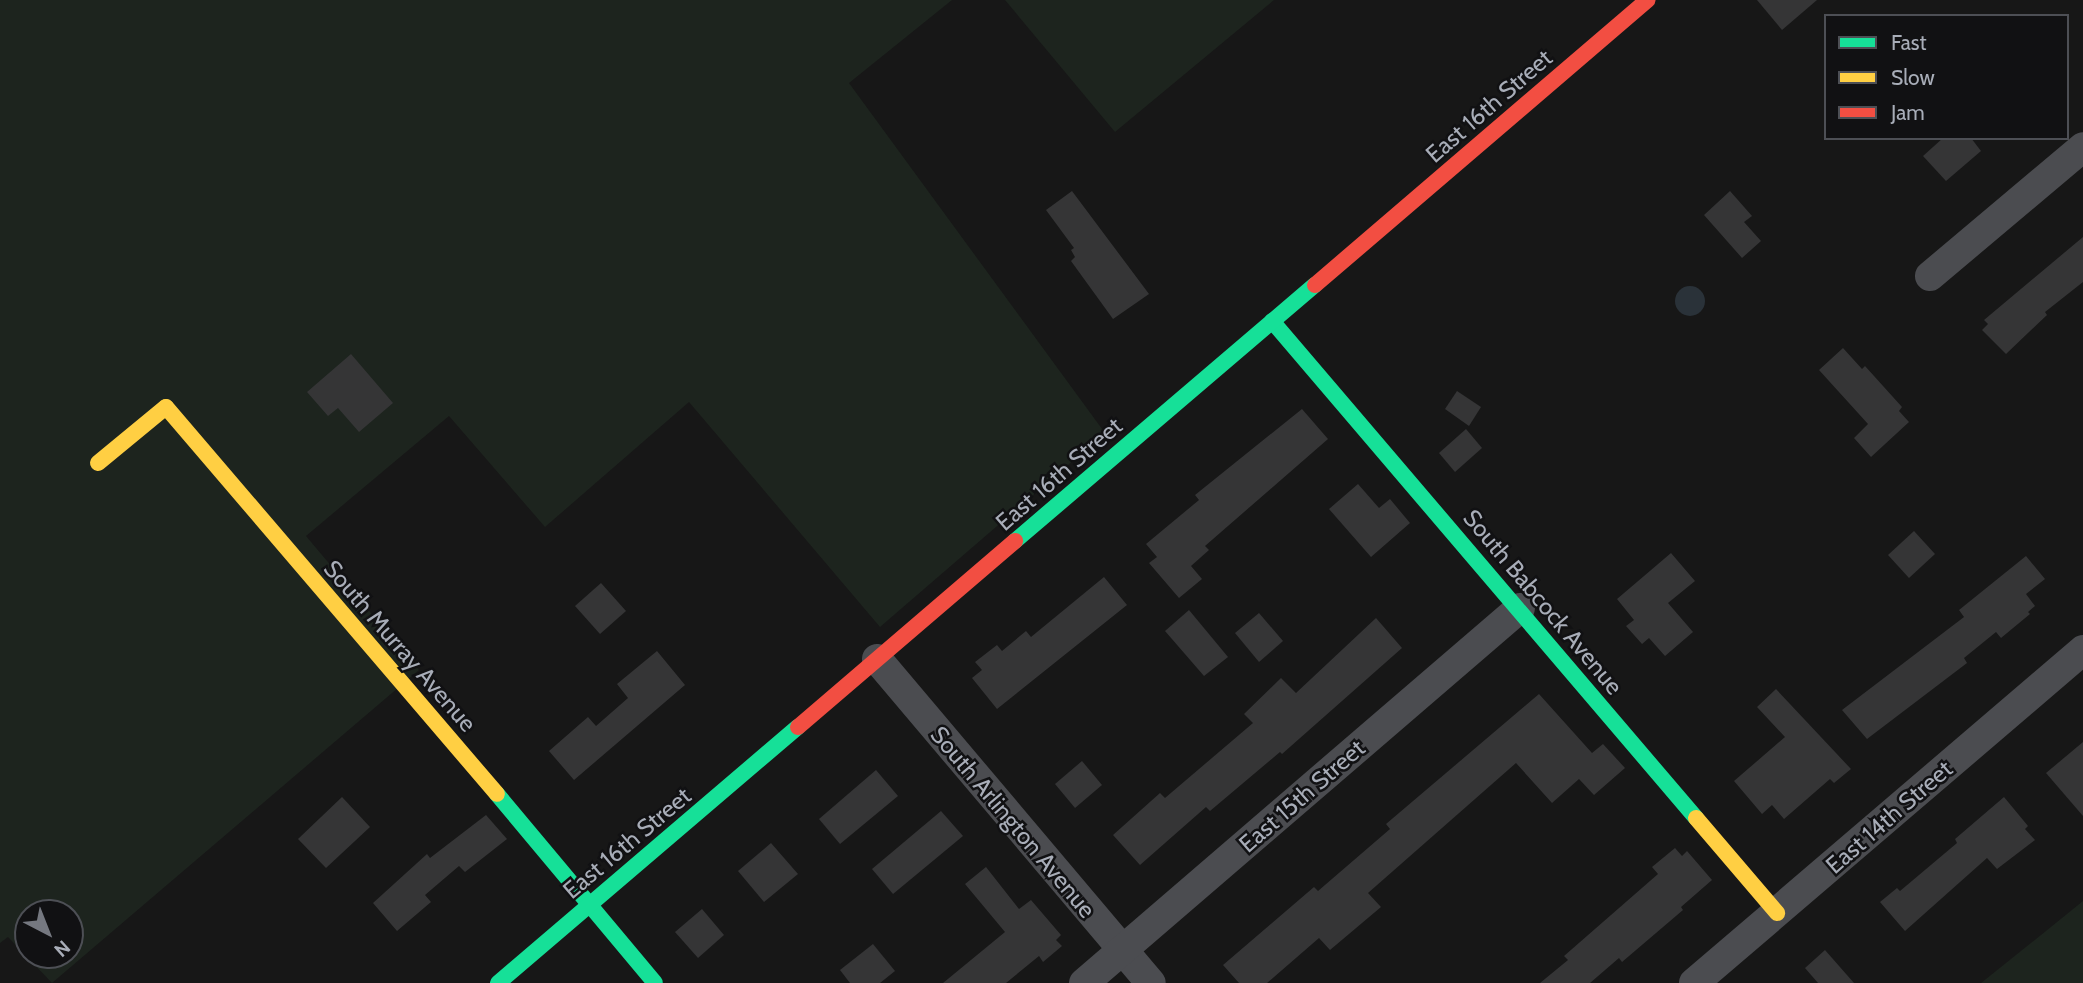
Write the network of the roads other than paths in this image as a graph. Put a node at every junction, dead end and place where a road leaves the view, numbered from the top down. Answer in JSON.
{"nodes":[{"id":1,"x":1648,"y":0,"type":"edge"},
{"id":2,"x":2083,"y":148,"type":"edge"},
{"id":3,"x":1930,"y":276,"type":"dead end"},
{"id":4,"x":1272,"y":321,"type":"junction"},
{"id":5,"x":98,"y":463,"type":"dead end"},
{"id":6,"x":1520,"y":608,"type":"junction"},
{"id":7,"x":2083,"y":650,"type":"edge"},
{"id":8,"x":877,"y":659,"type":"junction"},
{"id":9,"x":591,"y":904,"type":"junction"},
{"id":10,"x":1777,"y":913,"type":"junction"},
{"id":11,"x":1123,"y":950,"type":"junction"},
{"id":12,"x":498,"y":983,"type":"edge"},
{"id":13,"x":654,"y":983,"type":"edge"},
{"id":14,"x":1084,"y":983,"type":"edge"},
{"id":15,"x":1151,"y":983,"type":"edge"},
{"id":16,"x":1694,"y":983,"type":"edge"}],
"edges":[{"from":1,"to":4,"type":"street","name":"East 16th Street"},
{"from":2,"to":3,"type":"street"},
{"from":4,"to":6,"type":"street","name":"South Babcock Avenue"},
{"from":4,"to":8,"type":"street","name":"East 16th Street"},
{"from":5,"to":9,"type":"street","name":"South Murray Avenue"},
{"from":6,"to":10,"type":"street","name":"South Babcock Avenue"},
{"from":6,"to":11,"type":"street","name":"East 15th Street"},
{"from":7,"to":10,"type":"street","name":"East 14th Street"},
{"from":8,"to":9,"type":"street","name":"East 16th Street"},
{"from":8,"to":11,"type":"street","name":"South Arlington Avenue"},
{"from":9,"to":12,"type":"street","name":"East 16th Street"},
{"from":9,"to":13,"type":"street","name":"South Murray Avenue"},
{"from":10,"to":16,"type":"street","name":"East 14th Street"},
{"from":11,"to":14,"type":"street","name":"East 15th Street"},
{"from":11,"to":15,"type":"street","name":"South Arlington Avenue"}]}
